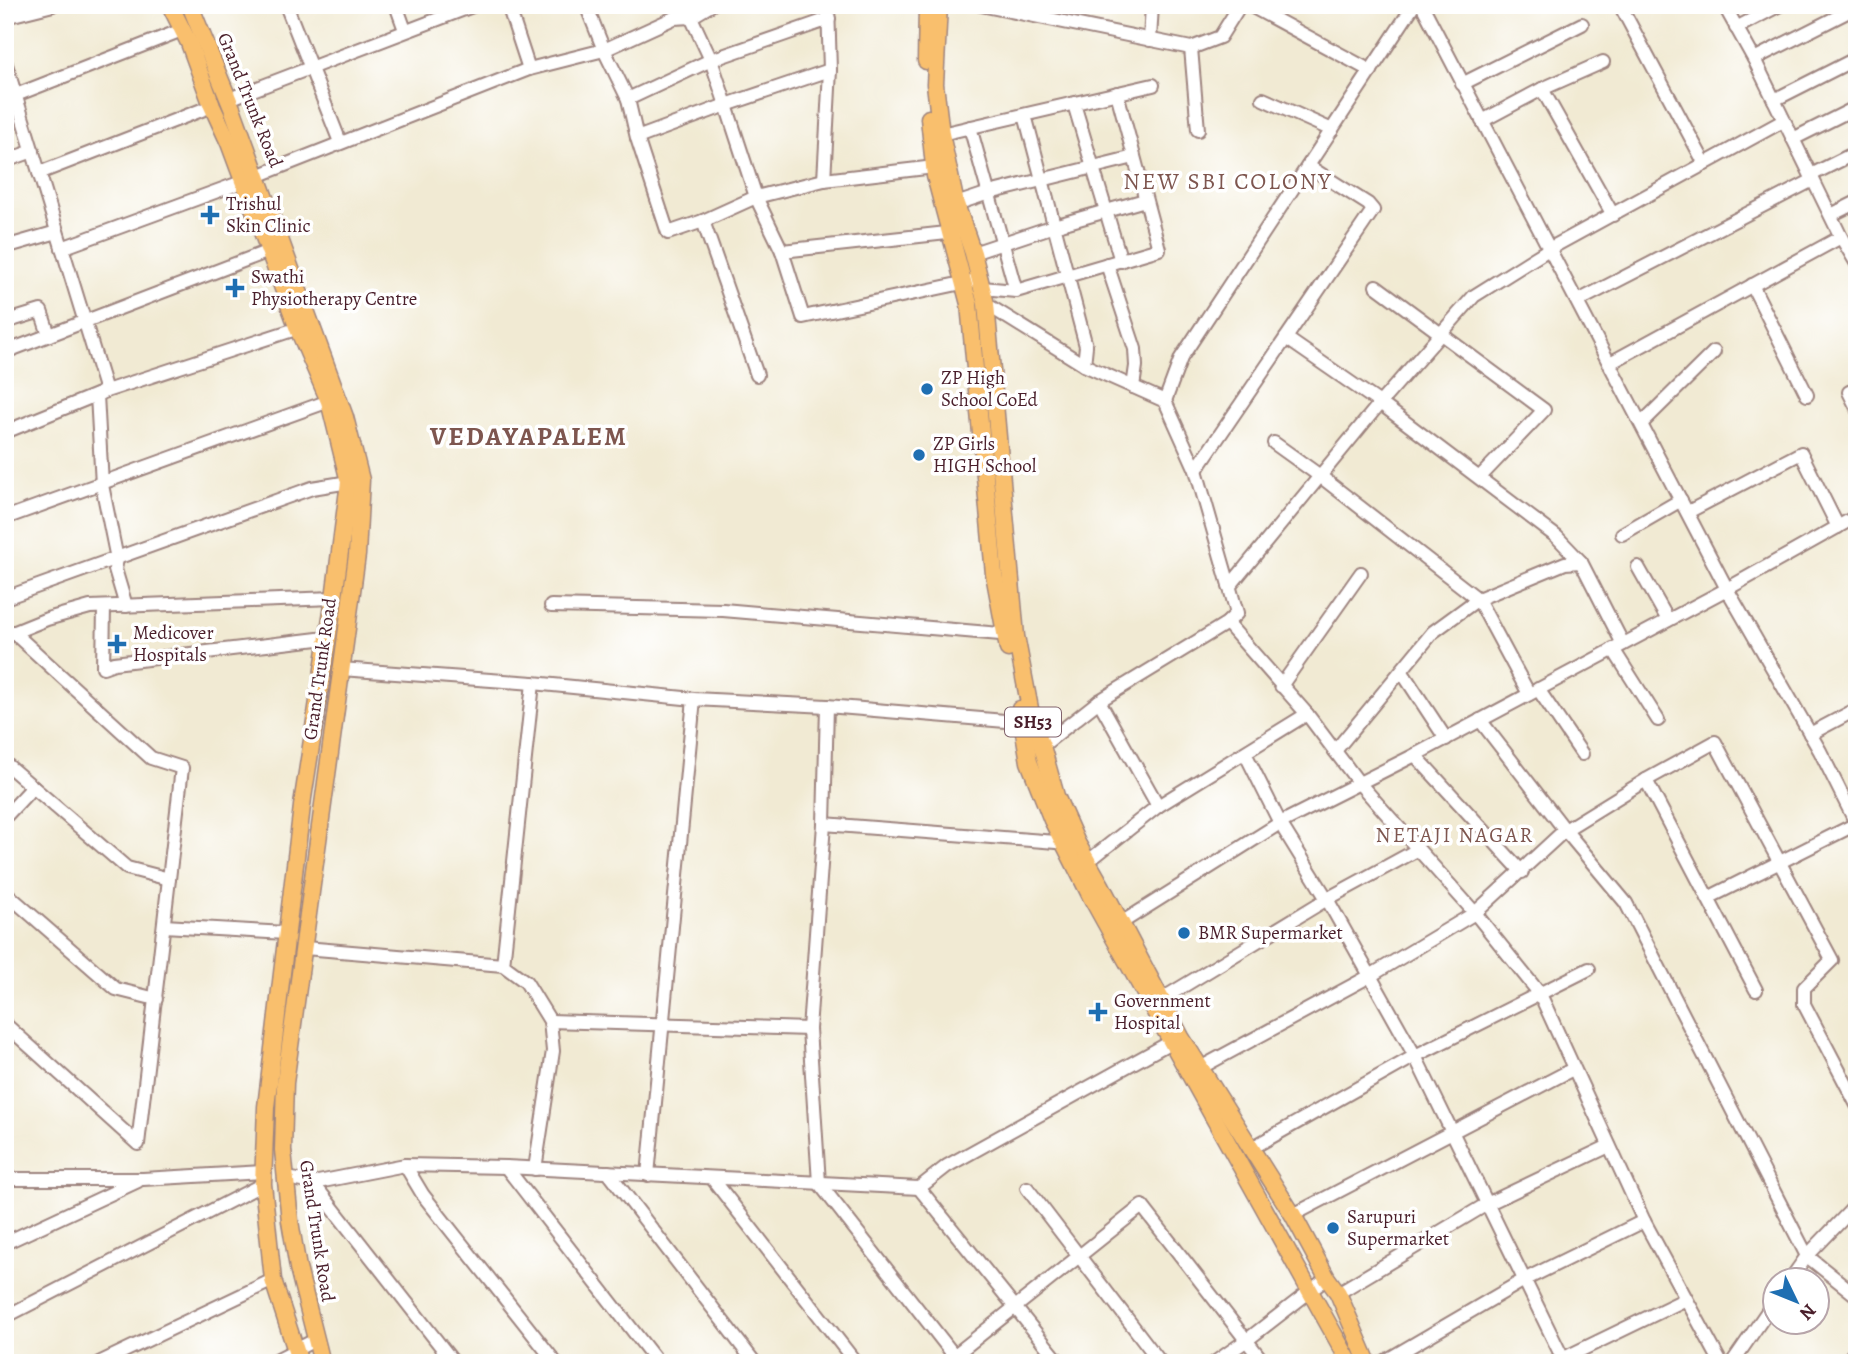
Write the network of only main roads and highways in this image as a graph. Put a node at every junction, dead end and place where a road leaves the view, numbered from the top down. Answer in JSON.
{"nodes":[{"id":1,"x":170,"y":5,"type":"edge"},
{"id":2,"x":927,"y":5,"type":"edge"},
{"id":3,"x":939,"y":5,"type":"edge"},
{"id":4,"x":193,"y":6,"type":"edge"},
{"id":5,"x":941,"y":167,"type":"junction"},
{"id":6,"x":250,"y":178,"type":"junction"},
{"id":7,"x":957,"y":231,"type":"junction"},
{"id":8,"x":305,"y":326,"type":"junction"},
{"id":9,"x":1011,"y":635,"type":"junction"},
{"id":10,"x":1028,"y":723,"type":"junction"},
{"id":11,"x":1070,"y":843,"type":"junction"},
{"id":12,"x":308,"y":922,"type":"junction"},
{"id":13,"x":287,"y":928,"type":"junction"},
{"id":14,"x":304,"y":956,"type":"junction"},
{"id":15,"x":283,"y":962,"type":"junction"},
{"id":16,"x":1176,"y":1039,"type":"junction"},
{"id":17,"x":283,"y":1150,"type":"junction"},
{"id":18,"x":264,"y":1152,"type":"junction"},
{"id":19,"x":290,"y":1221,"type":"junction"},
{"id":20,"x":267,"y":1223,"type":"junction"},
{"id":21,"x":298,"y":1356,"type":"edge"},
{"id":22,"x":322,"y":1363,"type":"edge"},
{"id":23,"x":1350,"y":1363,"type":"edge"},
{"id":24,"x":1368,"y":1363,"type":"edge"}],
"edges":[{"from":1,"to":6,"type":"main road"},
{"from":2,"to":5,"type":"main road","number":"SH53"},
{"from":3,"to":5,"type":"main road","number":"SH53"},
{"from":4,"to":6,"type":"main road","name":"Grand Trunk Road"},
{"from":5,"to":7,"type":"main road","number":"SH53"},
{"from":5,"to":7,"type":"main road","number":"SH53"},
{"from":6,"to":8,"type":"main road","name":"Grand Trunk Road"},
{"from":6,"to":8,"type":"main road"},
{"from":7,"to":9,"type":"main road","number":"SH53"},
{"from":7,"to":9,"type":"main road","number":"SH53"},
{"from":8,"to":12,"type":"main road","name":"Grand Trunk Road"},
{"from":8,"to":13,"type":"main road"},
{"from":9,"to":10,"type":"main road","number":"SH53"},
{"from":10,"to":11,"type":"main road","number":"SH53"},
{"from":10,"to":11,"type":"main road","number":"SH53"},
{"from":11,"to":16,"type":"main road","number":"SH53"},
{"from":11,"to":16,"type":"main road","number":"SH53"},
{"from":12,"to":13,"type":"main road"},
{"from":12,"to":14,"type":"main road","name":"Grand Trunk Road"},
{"from":13,"to":15,"type":"main road"},
{"from":14,"to":15,"type":"main road"},
{"from":14,"to":17,"type":"main road","name":"Grand Trunk Road"},
{"from":15,"to":18,"type":"main road"},
{"from":16,"to":23,"type":"main road","number":"SH53"},
{"from":16,"to":24,"type":"main road","number":"SH53"},
{"from":17,"to":18,"type":"main road"},
{"from":17,"to":19,"type":"main road","name":"Grand Trunk Road"},
{"from":18,"to":20,"type":"main road"},
{"from":19,"to":20,"type":"main road"},
{"from":19,"to":22,"type":"main road","name":"Grand Trunk Road"},
{"from":20,"to":21,"type":"main road"}]}
